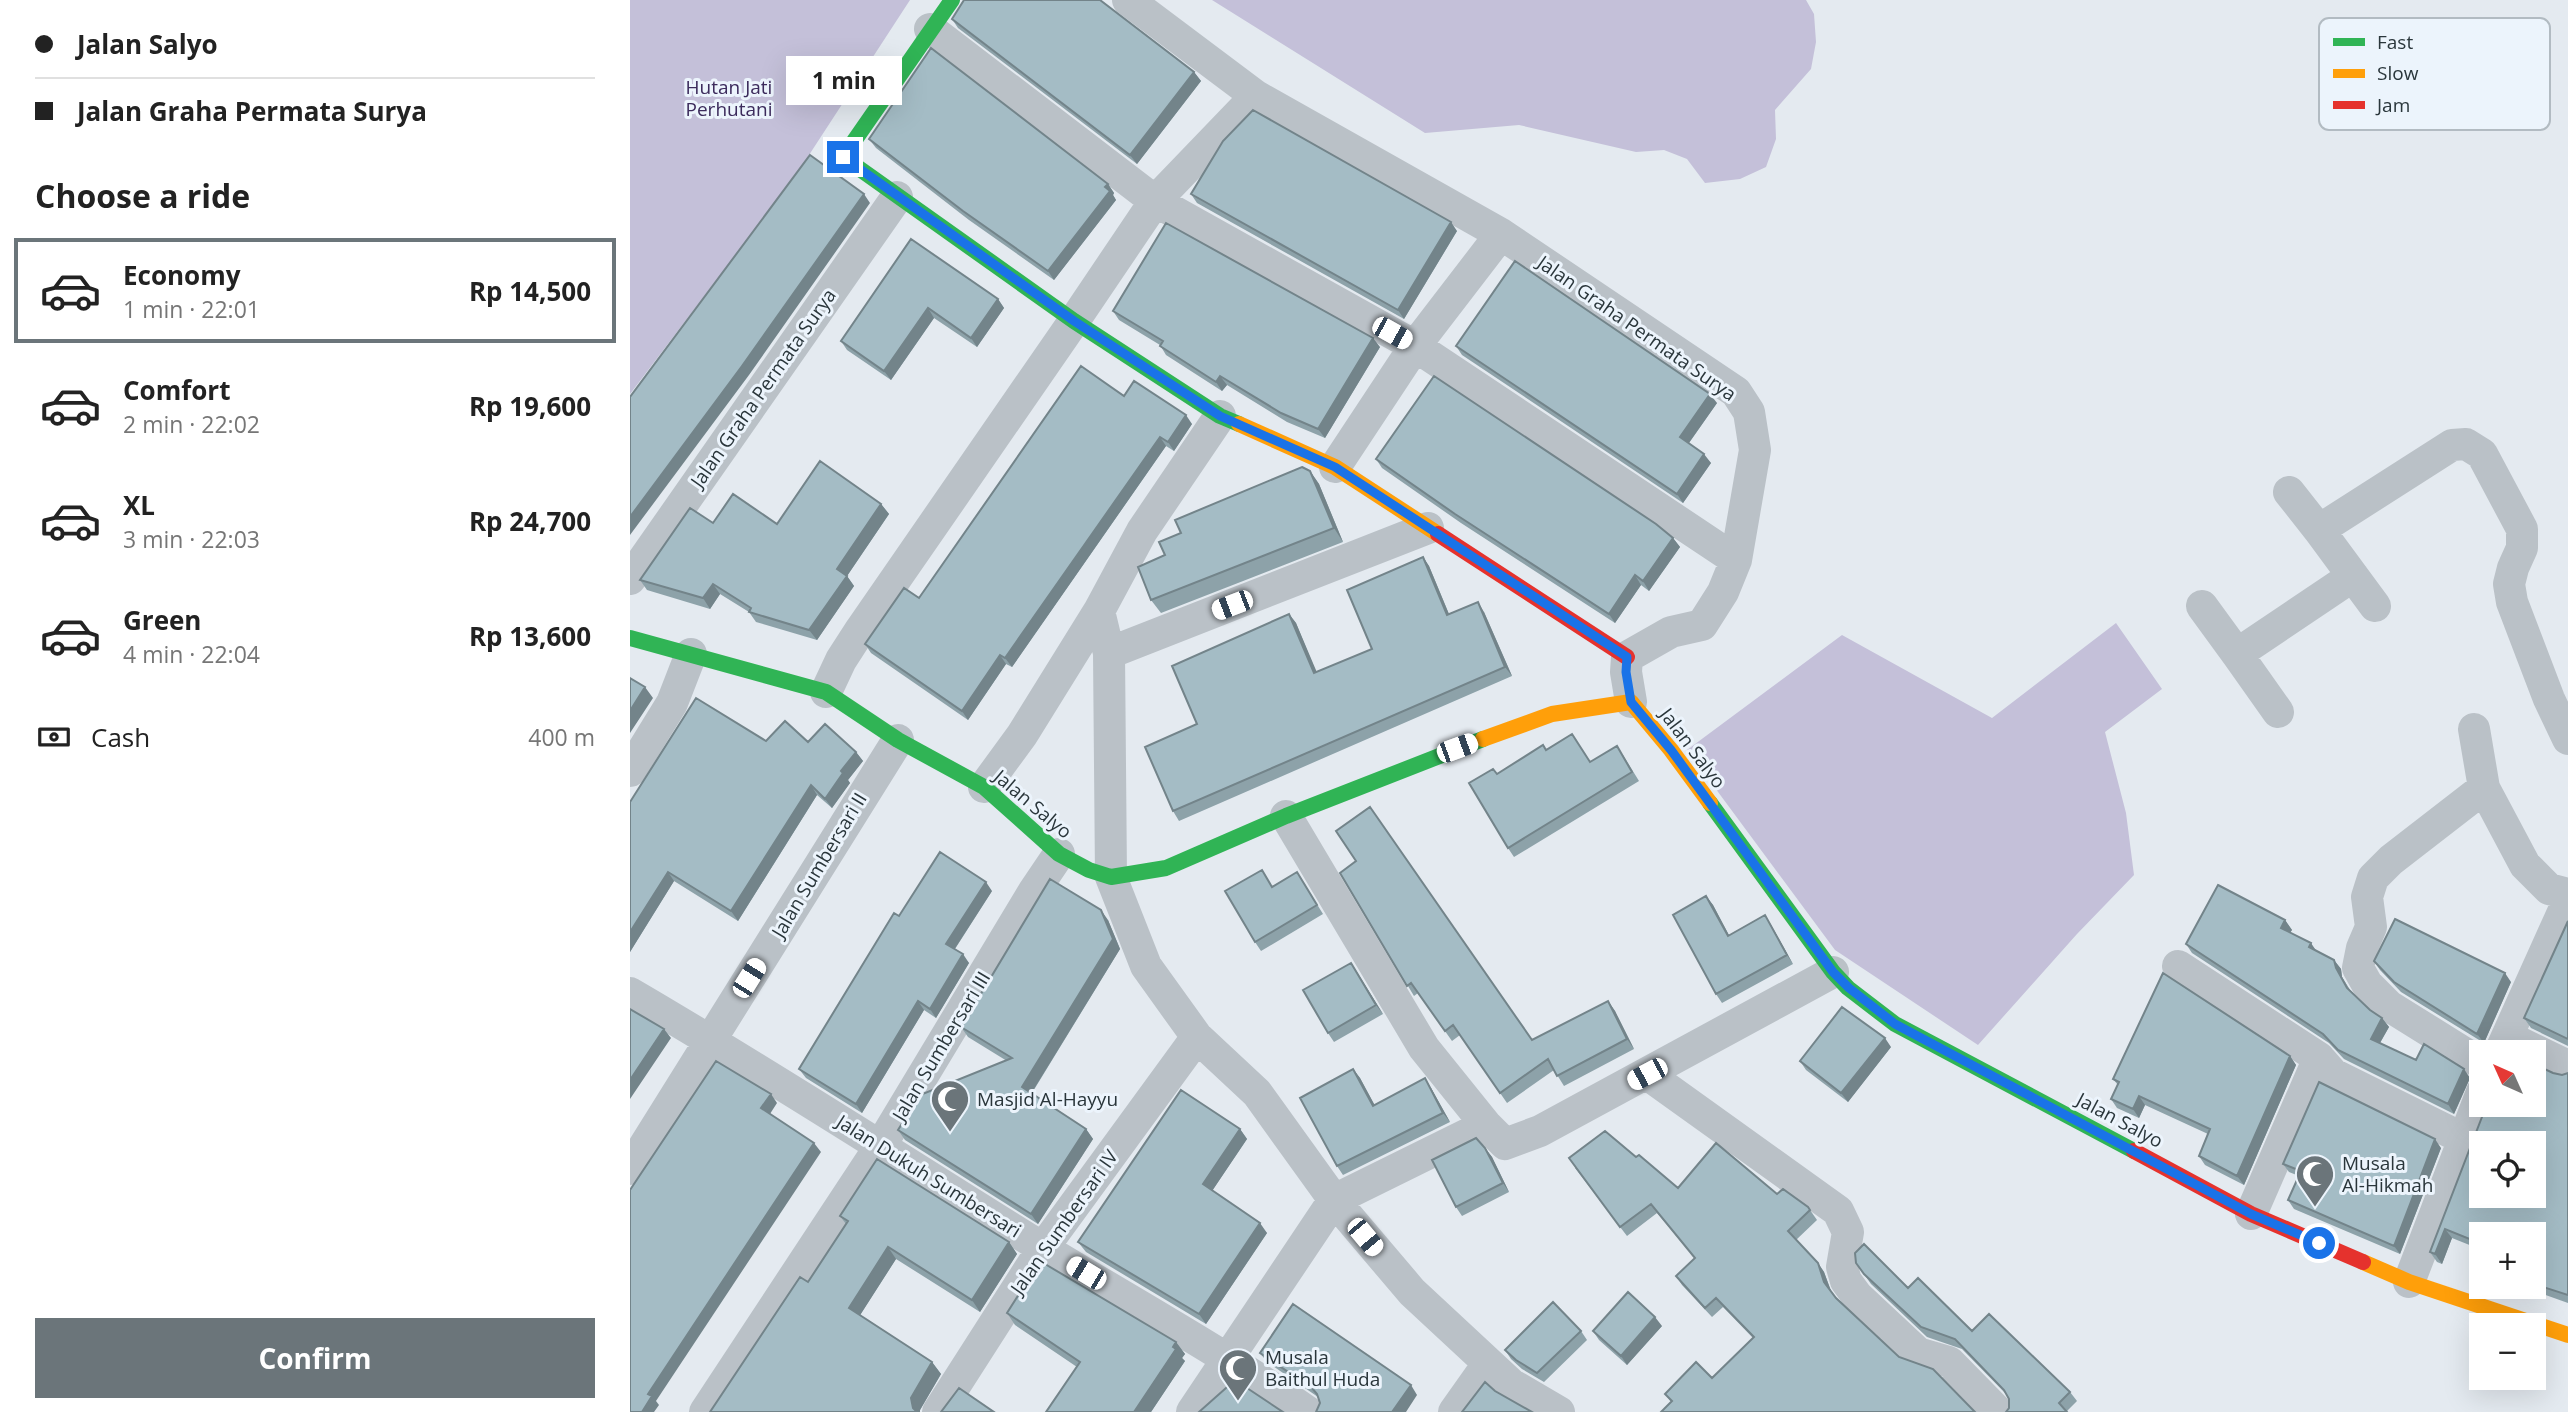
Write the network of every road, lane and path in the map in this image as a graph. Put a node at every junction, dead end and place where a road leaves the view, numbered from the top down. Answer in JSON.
{"nodes":[{"id":1,"x":952,"y":0,"type":"edge"},
{"id":2,"x":1128,"y":0,"type":"edge"},
{"id":3,"x":930,"y":29,"type":"junction"},
{"id":4,"x":1256,"y":96,"type":"junction"},
{"id":5,"x":897,"y":197,"type":"junction"},
{"id":6,"x":1155,"y":201,"type":"junction"},
{"id":7,"x":1501,"y":234,"type":"junction"},
{"id":8,"x":1074,"y":321,"type":"junction"},
{"id":9,"x":1415,"y":346,"type":"junction"},
{"id":10,"x":1220,"y":416,"type":"junction"},
{"id":11,"x":1335,"y":467,"type":"junction"},
{"id":12,"x":2289,"y":492,"type":"dead end"},
{"id":13,"x":1428,"y":528,"type":"junction"},
{"id":14,"x":2319,"y":530,"type":"junction"},
{"id":15,"x":1736,"y":560,"type":"junction"},
{"id":16,"x":2353,"y":576,"type":"junction"},
{"id":17,"x":630,"y":579,"type":"edge"},
{"id":18,"x":2202,"y":606,"type":"dead end"},
{"id":19,"x":2375,"y":606,"type":"dead end"},
{"id":20,"x":1099,"y":611,"type":"junction"},
{"id":21,"x":630,"y":638,"type":"edge"},
{"id":22,"x":1109,"y":653,"type":"junction"},
{"id":23,"x":691,"y":654,"type":"junction"},
{"id":24,"x":2237,"y":654,"type":"junction"},
{"id":25,"x":1627,"y":657,"type":"junction"},
{"id":26,"x":826,"y":692,"type":"junction"},
{"id":27,"x":1631,"y":702,"type":"junction"},
{"id":28,"x":2278,"y":712,"type":"dead end"},
{"id":29,"x":2474,"y":729,"type":"dead end"},
{"id":30,"x":2568,"y":739,"type":"edge"},
{"id":31,"x":898,"y":740,"type":"junction"},
{"id":32,"x":630,"y":771,"type":"edge"},
{"id":33,"x":984,"y":788,"type":"junction"},
{"id":34,"x":2484,"y":788,"type":"junction"},
{"id":35,"x":1286,"y":816,"type":"junction"},
{"id":36,"x":1059,"y":854,"type":"junction"},
{"id":37,"x":1111,"y":877,"type":"junction"},
{"id":38,"x":2568,"y":894,"type":"edge"},
{"id":39,"x":2568,"y":901,"type":"edge"},
{"id":40,"x":2178,"y":966,"type":"dead end"},
{"id":41,"x":2555,"y":967,"type":"edge"},
{"id":42,"x":1833,"y":972,"type":"junction"},
{"id":43,"x":630,"y":993,"type":"edge"},
{"id":44,"x":1197,"y":1038,"type":"junction"},
{"id":45,"x":709,"y":1039,"type":"junction"},
{"id":46,"x":2507,"y":1040,"type":"edge"},
{"id":47,"x":2469,"y":1057,"type":"edge"},
{"id":48,"x":2319,"y":1058,"type":"junction"},
{"id":49,"x":2546,"y":1058,"type":"edge"},
{"id":50,"x":2568,"y":1066,"type":"edge"},
{"id":51,"x":1647,"y":1074,"type":"junction"},
{"id":52,"x":2471,"y":1117,"type":"edge"},
{"id":53,"x":1486,"y":1125,"type":"junction"},
{"id":54,"x":2462,"y":1138,"type":"junction"},
{"id":55,"x":881,"y":1145,"type":"junction"},
{"id":56,"x":630,"y":1169,"type":"edge"},
{"id":57,"x":1334,"y":1200,"type":"junction"},
{"id":58,"x":2251,"y":1214,"type":"junction"},
{"id":59,"x":1043,"y":1248,"type":"junction"},
{"id":60,"x":2409,"y":1282,"type":"junction"},
{"id":61,"x":2568,"y":1335,"type":"edge"},
{"id":62,"x":1229,"y":1359,"type":"junction"},
{"id":63,"x":1488,"y":1364,"type":"junction"},
{"id":64,"x":705,"y":1412,"type":"edge"},
{"id":65,"x":938,"y":1412,"type":"edge"},
{"id":66,"x":1192,"y":1412,"type":"edge"},
{"id":67,"x":1308,"y":1412,"type":"edge"},
{"id":68,"x":1454,"y":1412,"type":"edge"},
{"id":69,"x":1559,"y":1412,"type":"edge"},
{"id":70,"x":1998,"y":1412,"type":"edge"}],
"edges":[{"from":1,"to":3,"type":"street"},
{"from":2,"to":4,"type":"street","name":"Jalan Graha Permata Surya"},
{"from":3,"to":5,"type":"street"},
{"from":3,"to":6,"type":"street"},
{"from":4,"to":6,"type":"street"},
{"from":4,"to":7,"type":"street","name":"Jalan Graha Permata Surya"},
{"from":5,"to":8,"type":"street"},
{"from":5,"to":17,"type":"street","name":"Jalan Graha Permata Surya"},
{"from":6,"to":8,"type":"street"},
{"from":6,"to":9,"type":"street"},
{"from":7,"to":9,"type":"street"},
{"from":7,"to":15,"type":"street","name":"Jalan Graha Permata Surya"},
{"from":8,"to":10,"type":"street"},
{"from":8,"to":26,"type":"street"},
{"from":9,"to":11,"type":"street"},
{"from":9,"to":15,"type":"street"},
{"from":10,"to":11,"type":"street"},
{"from":10,"to":20,"type":"street"},
{"from":11,"to":13,"type":"street"},
{"from":12,"to":14,"type":"street"},
{"from":13,"to":22,"type":"street"},
{"from":13,"to":25,"type":"street"},
{"from":14,"to":16,"type":"street"},
{"from":14,"to":30,"type":"street"},
{"from":15,"to":25,"type":"street","name":"Jalan Graha Permata Surya"},
{"from":16,"to":19,"type":"street"},
{"from":16,"to":24,"type":"street"},
{"from":18,"to":24,"type":"street"},
{"from":20,"to":22,"type":"street"},
{"from":20,"to":33,"type":"street"},
{"from":21,"to":23,"type":"street","name":"Jalan Salyo"},
{"from":22,"to":37,"type":"street"},
{"from":23,"to":26,"type":"street","name":"Jalan Salyo"},
{"from":23,"to":32,"type":"street"},
{"from":24,"to":28,"type":"street"},
{"from":25,"to":27,"type":"street"},
{"from":26,"to":31,"type":"street","name":"Jalan Salyo"},
{"from":27,"to":35,"type":"street"},
{"from":27,"to":42,"type":"street","name":"Jalan Salyo"},
{"from":29,"to":34,"type":"street"},
{"from":31,"to":33,"type":"street","name":"Jalan Salyo"},
{"from":31,"to":45,"type":"street","name":"Jalan Sumbersari II"},
{"from":33,"to":36,"type":"street","name":"Jalan Salyo"},
{"from":34,"to":38,"type":"street"},
{"from":34,"to":47,"type":"street"},
{"from":35,"to":37,"type":"street"},
{"from":35,"to":53,"type":"street"},
{"from":36,"to":37,"type":"street","name":"Jalan Salyo"},
{"from":36,"to":55,"type":"street","name":"Jalan Sumbersari III"},
{"from":37,"to":44,"type":"street"},
{"from":39,"to":41,"type":"street"},
{"from":40,"to":48,"type":"street"},
{"from":41,"to":46,"type":"street"},
{"from":42,"to":51,"type":"street"},
{"from":42,"to":58,"type":"street","name":"Jalan Salyo"},
{"from":43,"to":45,"type":"street","name":"Jalan Dukuh Sumbersari"},
{"from":44,"to":57,"type":"street"},
{"from":44,"to":59,"type":"street","name":"Jalan Sumbersari IV"},
{"from":45,"to":55,"type":"street","name":"Jalan Dukuh Sumbersari"},
{"from":45,"to":56,"type":"street","name":"Jalan Sumbersari II"},
{"from":48,"to":54,"type":"street"},
{"from":48,"to":58,"type":"street"},
{"from":49,"to":50,"type":"street"},
{"from":51,"to":53,"type":"street"},
{"from":51,"to":70,"type":"street"},
{"from":52,"to":54,"type":"street"},
{"from":53,"to":57,"type":"street"},
{"from":54,"to":60,"type":"street"},
{"from":55,"to":59,"type":"street","name":"Jalan Dukuh Sumbersari"},
{"from":55,"to":64,"type":"street","name":"Jalan Sumbersari III"},
{"from":57,"to":62,"type":"street"},
{"from":57,"to":63,"type":"street"},
{"from":58,"to":60,"type":"street","name":"Jalan Salyo"},
{"from":59,"to":62,"type":"street","name":"Jalan Dukuh Sumbersari"},
{"from":59,"to":65,"type":"street","name":"Jalan Sumbersari IV"},
{"from":60,"to":61,"type":"street","name":"Jalan Salyo"},
{"from":62,"to":66,"type":"street"},
{"from":62,"to":67,"type":"street","name":"Jalan Dukuh Sumbersari"},
{"from":63,"to":68,"type":"street"},
{"from":63,"to":69,"type":"street"}]}
